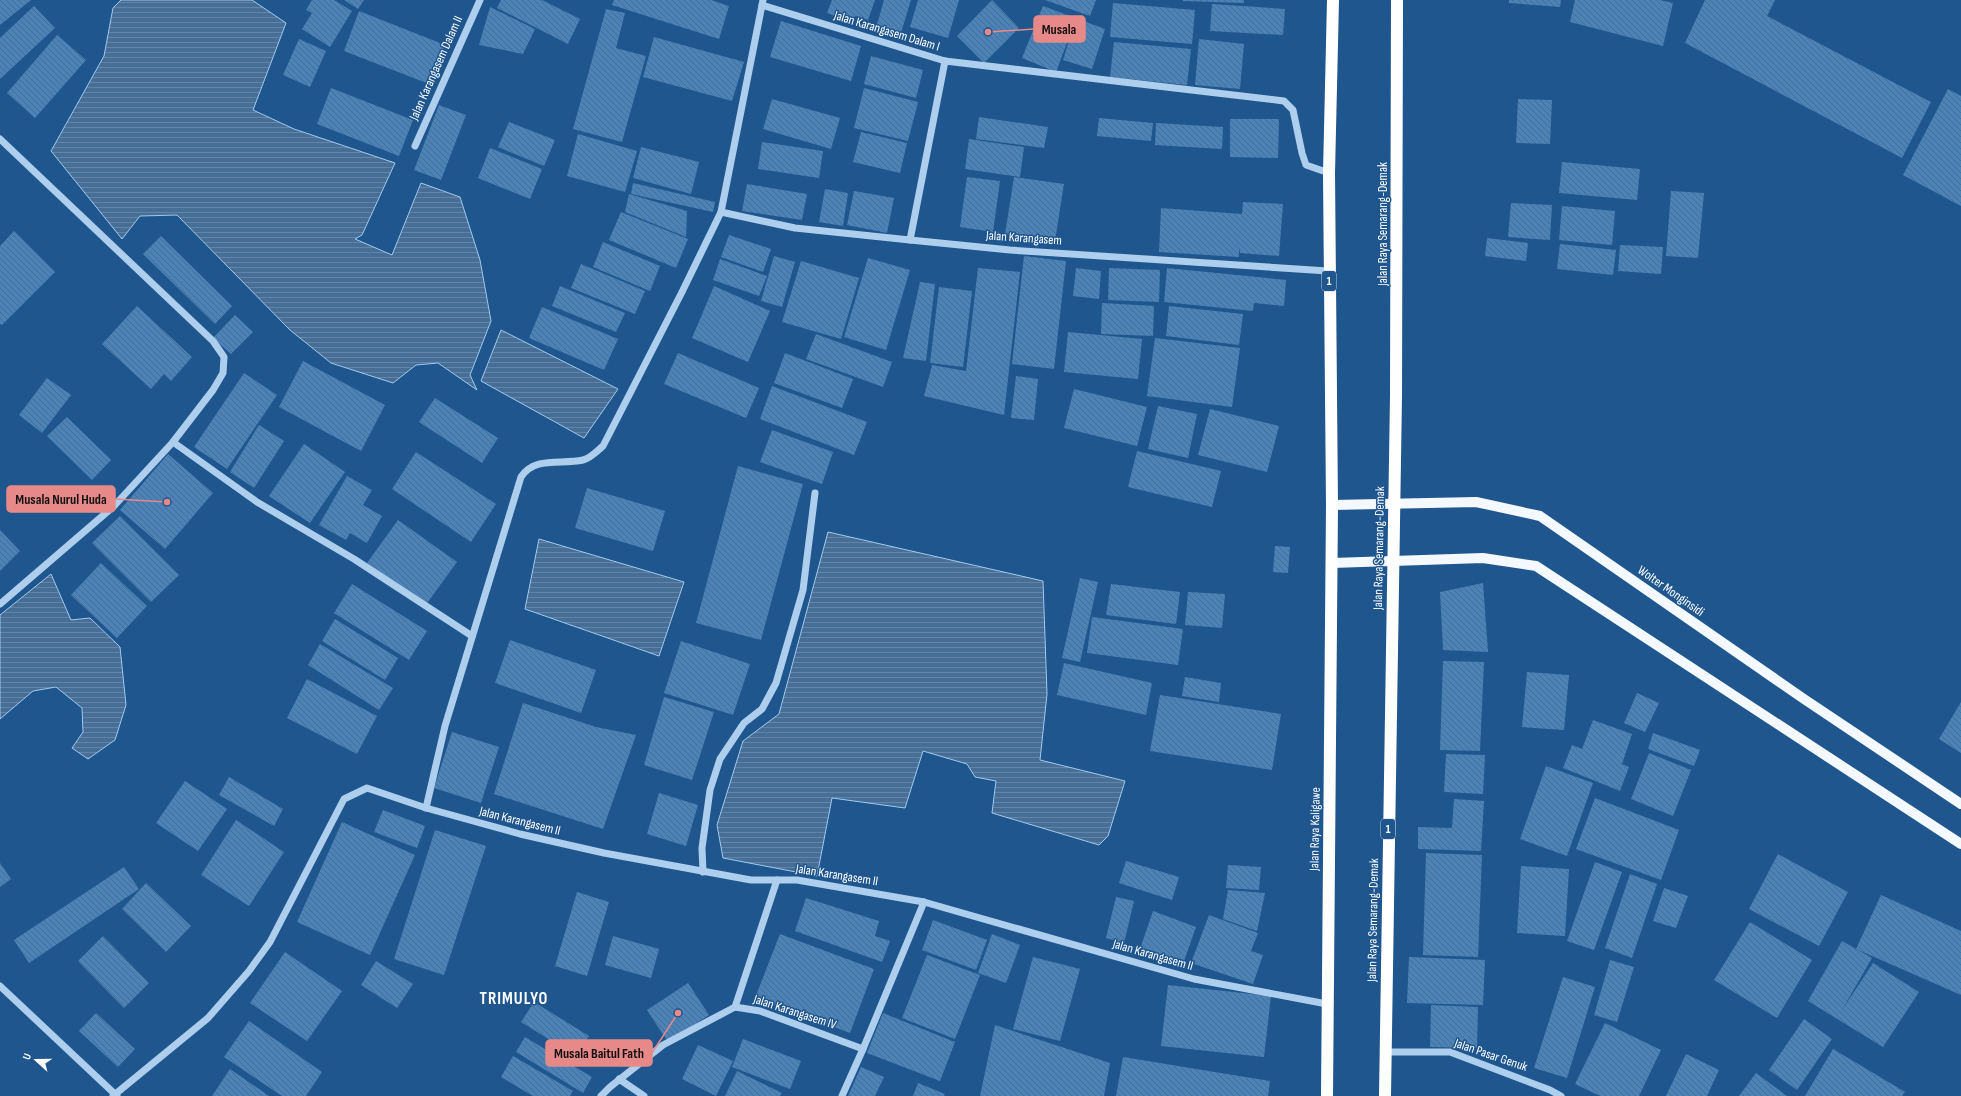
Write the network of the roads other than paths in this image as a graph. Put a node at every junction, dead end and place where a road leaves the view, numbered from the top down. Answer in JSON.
{"nodes":[{"id":1,"x":480,"y":0,"type":"edge"},
{"id":2,"x":1333,"y":0,"type":"edge"},
{"id":3,"x":1397,"y":0,"type":"edge"},
{"id":4,"x":763,"y":3,"type":"edge"},
{"id":5,"x":945,"y":61,"type":"junction"},
{"id":6,"x":0,"y":139,"type":"edge"},
{"id":7,"x":415,"y":146,"type":"dead end"},
{"id":8,"x":1329,"y":173,"type":"junction"},
{"id":9,"x":721,"y":212,"type":"junction"},
{"id":10,"x":910,"y":240,"type":"junction"},
{"id":11,"x":1328,"y":271,"type":"junction"},
{"id":12,"x":173,"y":442,"type":"junction"},
{"id":13,"x":815,"y":493,"type":"dead end"},
{"id":14,"x":1394,"y":503,"type":"junction"},
{"id":15,"x":1332,"y":505,"type":"junction"},
{"id":16,"x":1393,"y":561,"type":"junction"},
{"id":17,"x":1332,"y":563,"type":"junction"},
{"id":18,"x":0,"y":604,"type":"edge"},
{"id":19,"x":472,"y":636,"type":"junction"},
{"id":20,"x":1961,"y":804,"type":"edge"},
{"id":21,"x":426,"y":808,"type":"junction"},
{"id":22,"x":1961,"y":844,"type":"edge"},
{"id":23,"x":703,"y":872,"type":"junction"},
{"id":24,"x":777,"y":880,"type":"junction"},
{"id":25,"x":924,"y":902,"type":"junction"},
{"id":26,"x":0,"y":986,"type":"edge"},
{"id":27,"x":1327,"y":1004,"type":"junction"},
{"id":28,"x":734,"y":1007,"type":"junction"},
{"id":29,"x":863,"y":1049,"type":"junction"},
{"id":30,"x":1385,"y":1052,"type":"junction"},
{"id":31,"x":619,"y":1079,"type":"junction"},
{"id":32,"x":1550,"y":1093,"type":"edge"},
{"id":33,"x":115,"y":1095,"type":"edge"},
{"id":34,"x":601,"y":1096,"type":"edge"},
{"id":35,"x":644,"y":1096,"type":"edge"},
{"id":36,"x":842,"y":1096,"type":"edge"},
{"id":37,"x":1327,"y":1096,"type":"edge"},
{"id":38,"x":1385,"y":1096,"type":"edge"},
{"id":39,"x":1561,"y":1096,"type":"edge"}],
"edges":[{"from":1,"to":7,"type":"street","name":"Jalan Karangasem Dalam II"},
{"from":2,"to":8,"type":"highway","number":"1"},
{"from":3,"to":14,"type":"highway","name":"Jalan Raya Semarang-Demak","number":"1"},
{"from":4,"to":5,"type":"street","name":"Jalan Karangasem Dalam I"},
{"from":4,"to":9,"type":"street"},
{"from":5,"to":8,"type":"street"},
{"from":5,"to":10,"type":"street","name":"Jalan Karangasem Dalam I"},
{"from":6,"to":12,"type":"street"},
{"from":8,"to":11,"type":"highway","number":"1"},
{"from":9,"to":10,"type":"street","name":"Jalan Karangasem"},
{"from":9,"to":19,"type":"street"},
{"from":10,"to":11,"type":"street","name":"Jalan Karangasem"},
{"from":11,"to":15,"type":"highway","number":"1"},
{"from":12,"to":18,"type":"street"},
{"from":12,"to":19,"type":"street"},
{"from":13,"to":23,"type":"street"},
{"from":14,"to":15,"type":"main road","name":"Wolter Monginsidi"},
{"from":14,"to":16,"type":"highway","name":"Jalan Raya Semarang-Demak","number":"1"},
{"from":14,"to":20,"type":"main road","name":"Wolter Monginsidi"},
{"from":15,"to":17,"type":"highway","number":"1"},
{"from":16,"to":17,"type":"main road"},
{"from":16,"to":22,"type":"main road"},
{"from":16,"to":30,"type":"highway","name":"Jalan Raya Semarang-Demak","number":"1"},
{"from":17,"to":27,"type":"highway","name":"Jalan Raya Kaligawe","number":"1"},
{"from":19,"to":21,"type":"street"},
{"from":21,"to":23,"type":"street","name":"Jalan Karangasem II"},
{"from":21,"to":33,"type":"street","name":"Jalan Karangasem II"},
{"from":23,"to":24,"type":"street","name":"Jalan Karangasem II"},
{"from":24,"to":25,"type":"street","name":"Jalan Karangasem II"},
{"from":24,"to":28,"type":"street"},
{"from":25,"to":27,"type":"street","name":"Jalan Karangasem II"},
{"from":25,"to":29,"type":"street"},
{"from":26,"to":33,"type":"street"},
{"from":27,"to":37,"type":"highway","name":"Jalan Raya Kaligawe","number":"1"},
{"from":28,"to":29,"type":"street","name":"Jalan Karangasem IV"},
{"from":28,"to":31,"type":"street","name":"Jalan Karangasem IV"},
{"from":29,"to":36,"type":"street"},
{"from":30,"to":32,"type":"street","name":"Jalan Pasar Genuk"},
{"from":30,"to":38,"type":"highway","name":"Jalan Raya Semarang-Demak","number":"1"},
{"from":31,"to":34,"type":"street","name":"Jalan Karangasem IV"},
{"from":31,"to":35,"type":"street"},
{"from":32,"to":39,"type":"street","name":"Jalan Pasar Genuk"}]}
